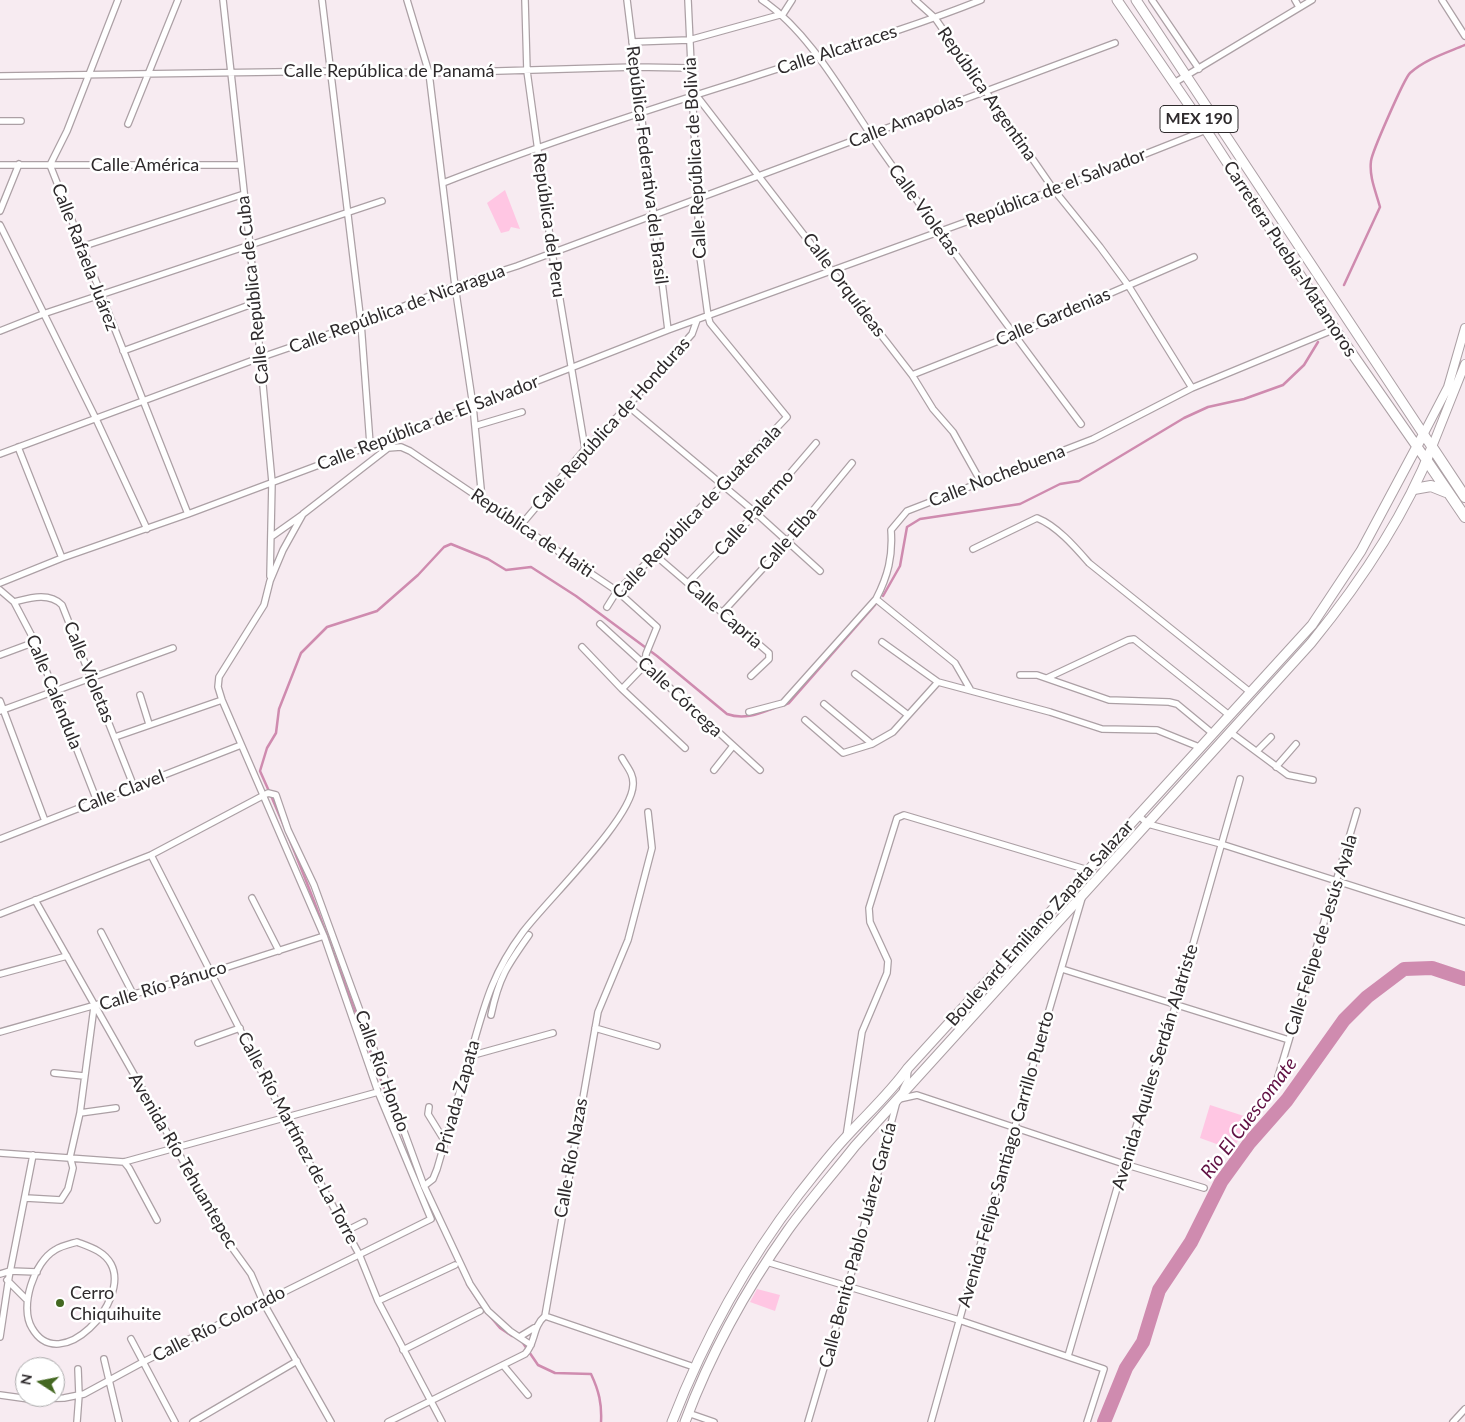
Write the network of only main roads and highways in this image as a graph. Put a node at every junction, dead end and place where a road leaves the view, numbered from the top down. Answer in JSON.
{"nodes":[{"id":1,"x":1117,"y":0,"type":"edge"},
{"id":2,"x":1136,"y":0,"type":"edge"},
{"id":3,"x":1423,"y":435,"type":"junction"},
{"id":4,"x":1417,"y":448,"type":"junction"},
{"id":5,"x":1432,"y":448,"type":"junction"},
{"id":6,"x":1427,"y":460,"type":"junction"},
{"id":7,"x":1396,"y":487,"type":"junction"},
{"id":8,"x":1412,"y":492,"type":"junction"},
{"id":9,"x":1449,"y":494,"type":"junction"},
{"id":10,"x":1465,"y":497,"type":"edge"},
{"id":11,"x":1465,"y":518,"type":"edge"},
{"id":12,"x":883,"y":1098,"type":"junction"},
{"id":13,"x":891,"y":1108,"type":"junction"},
{"id":14,"x":687,"y":1418,"type":"edge"},
{"id":15,"x":672,"y":1422,"type":"edge"}],
"edges":[{"from":1,"to":4,"type":"main road","name":"Carretera Puebla-Matamoros","number":"MEX 190"},
{"from":2,"to":3,"type":"main road","name":"Carretera Puebla-Matamoros","number":"MEX 190"},
{"from":3,"to":4,"type":"main road","name":"Boulevard Emiliano Zapata Salazar"},
{"from":3,"to":5,"type":"main road","name":"Carretera Puebla-Matamoros","number":"MEX 190"},
{"from":4,"to":6,"type":"main road","name":"Carretera Puebla-Matamoros","number":"MEX 190"},
{"from":4,"to":7,"type":"main road","name":"Boulevard Emiliano Zapata Salazar"},
{"from":5,"to":6,"type":"main road","name":"Boulevard Emiliano Zapata Salazar"},
{"from":5,"to":10,"type":"highway","name":"Carretera Puebla-Matamoros","number":"MEX 190"},
{"from":6,"to":8,"type":"main road","name":"Boulevard Emiliano Zapata Salazar"},
{"from":6,"to":9,"type":"highway","name":"Carretera Puebla-Matamoros","number":"MEX 190"},
{"from":7,"to":8,"type":"main road"},
{"from":7,"to":12,"type":"main road","name":"Boulevard Emiliano Zapata Salazar"},
{"from":8,"to":9,"type":"highway"},
{"from":8,"to":13,"type":"main road","name":"Boulevard Emiliano Zapata Salazar"},
{"from":9,"to":11,"type":"highway","name":"Carretera Puebla-Matamoros","number":"MEX 190"},
{"from":12,"to":13,"type":"main road"},
{"from":12,"to":15,"type":"main road","name":"Boulevard Emiliano Zapata Salazar"},
{"from":13,"to":14,"type":"main road","name":"Boulevard Emiliano Zapata Salazar"}]}
